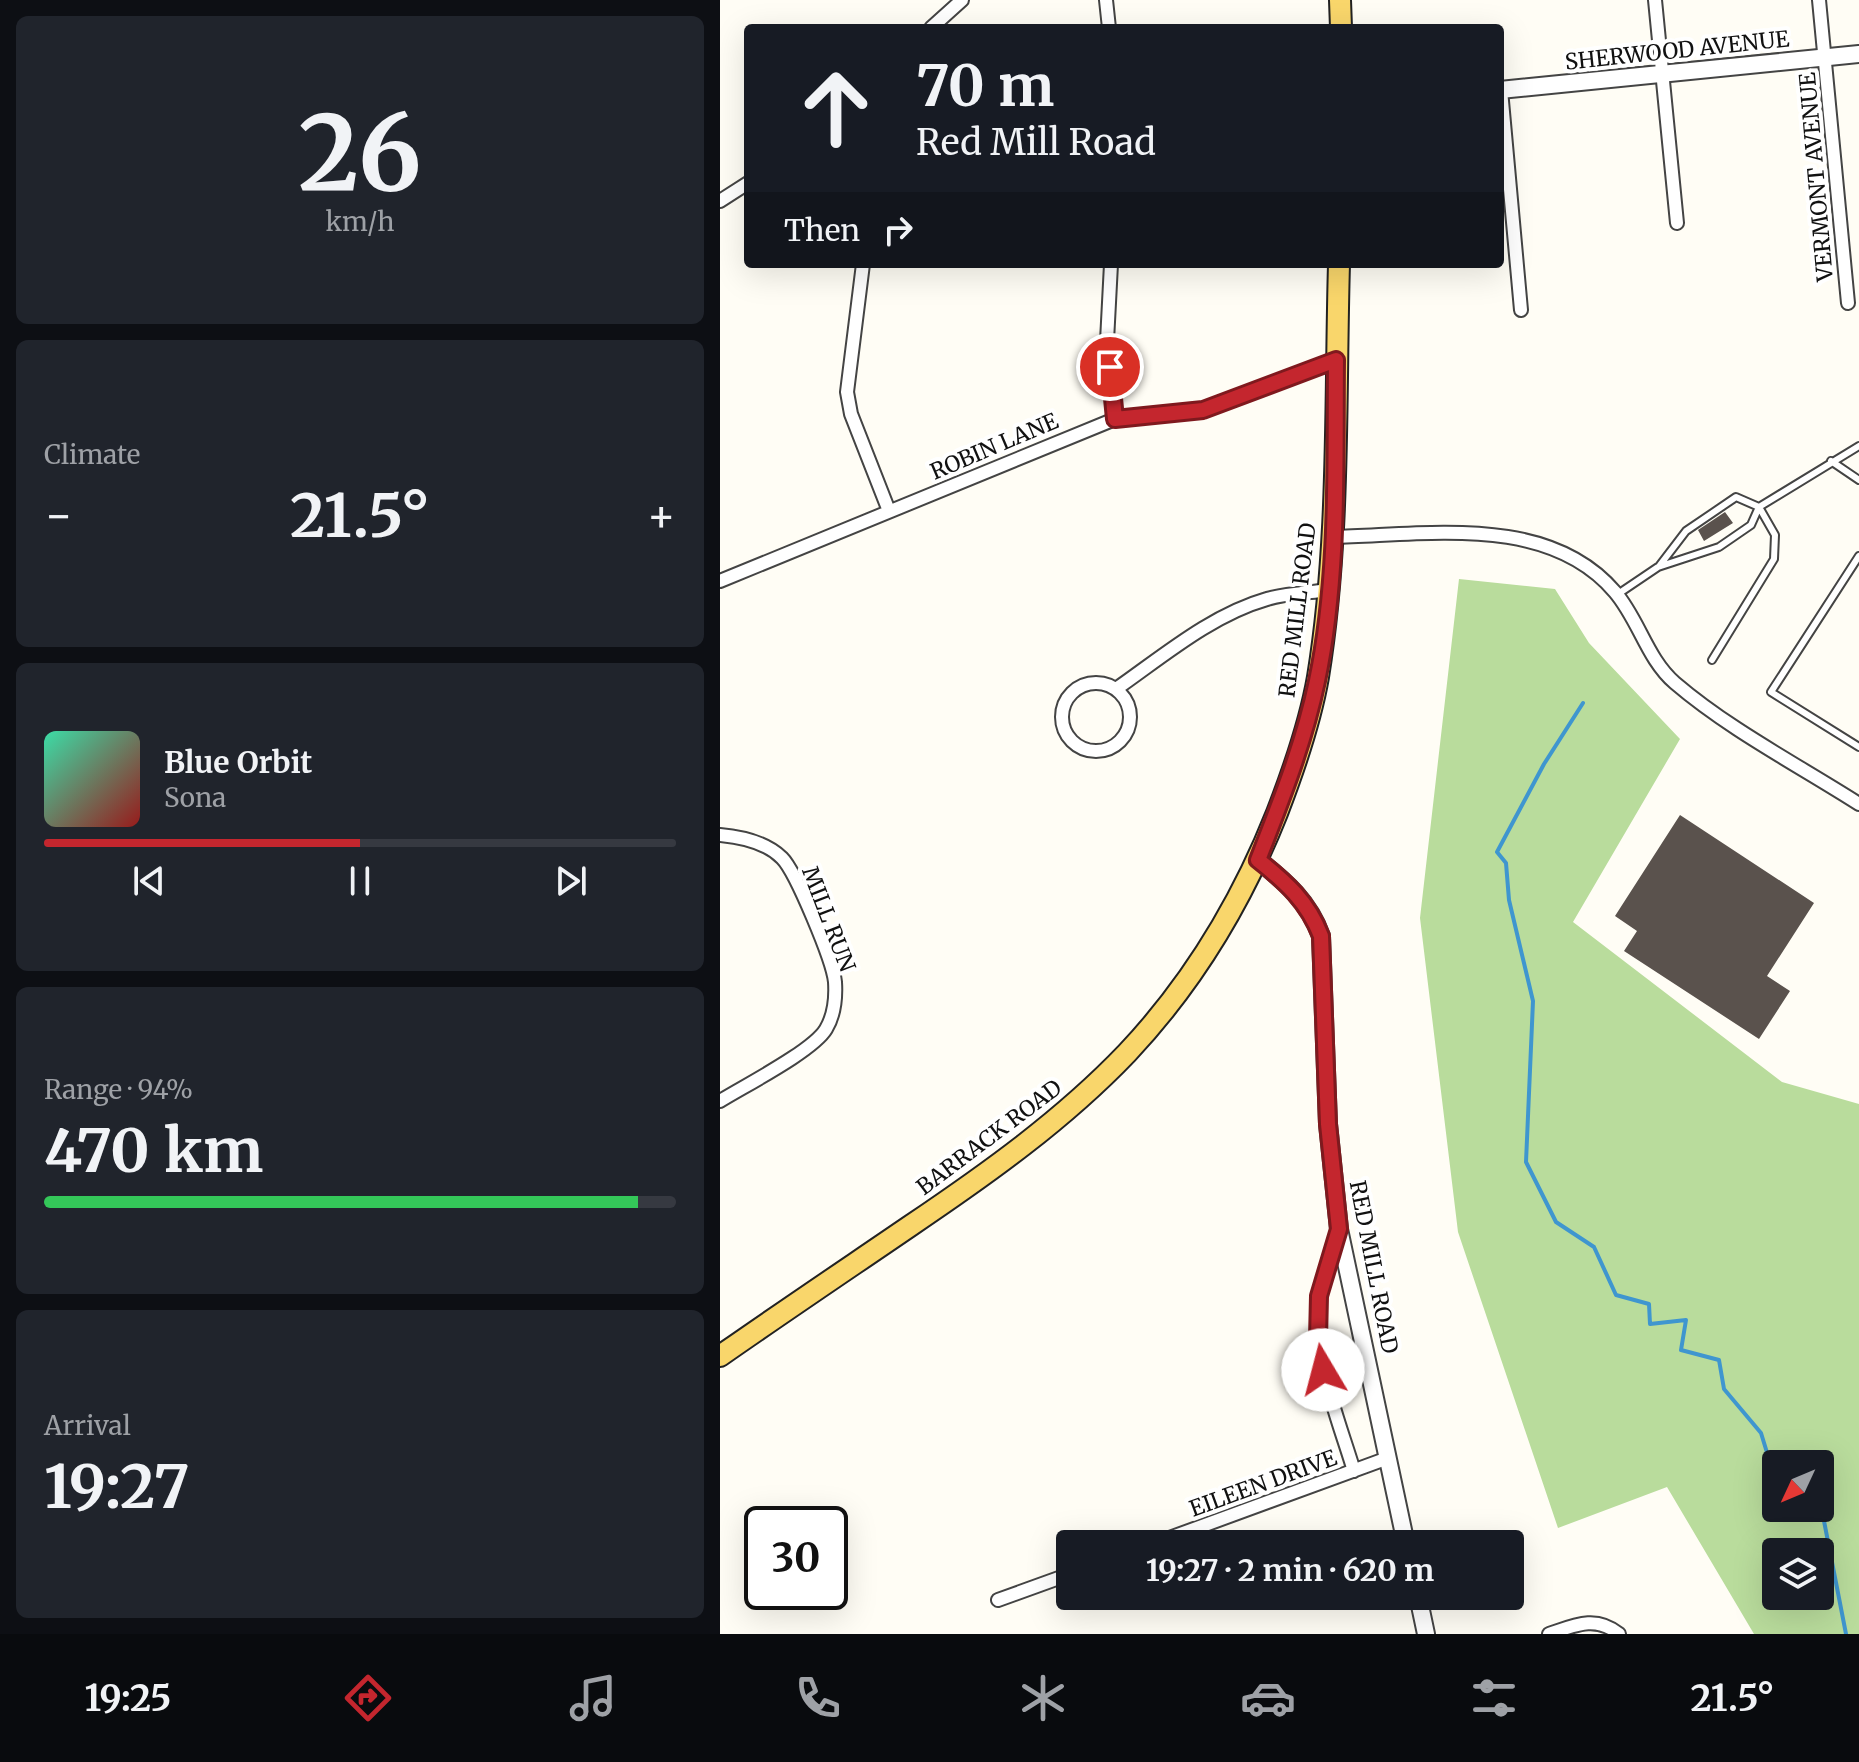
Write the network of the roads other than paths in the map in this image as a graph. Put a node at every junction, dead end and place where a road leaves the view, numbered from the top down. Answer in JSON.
{"nodes":[{"id":1,"x":962,"y":0,"type":"edge"},
{"id":2,"x":1106,"y":0,"type":"edge"},
{"id":3,"x":1340,"y":0,"type":"edge"},
{"id":4,"x":1655,"y":0,"type":"edge"},
{"id":5,"x":1819,"y":0,"type":"edge"},
{"id":6,"x":935,"y":24,"type":"edge"},
{"id":7,"x":1109,"y":24,"type":"edge"},
{"id":8,"x":1341,"y":24,"type":"edge"},
{"id":9,"x":1859,"y":54,"type":"edge"},
{"id":10,"x":1825,"y":56,"type":"junction"},
{"id":11,"x":1662,"y":76,"type":"junction"},
{"id":12,"x":1504,"y":90,"type":"edge"},
{"id":13,"x":1504,"y":123,"type":"edge"},
{"id":14,"x":744,"y":186,"type":"edge"},
{"id":15,"x":720,"y":201,"type":"edge"},
{"id":16,"x":1677,"y":223,"type":"dead end"},
{"id":17,"x":862,"y":268,"type":"edge"},
{"id":18,"x":1111,"y":268,"type":"edge"},
{"id":19,"x":1339,"y":268,"type":"edge"},
{"id":20,"x":1848,"y":303,"type":"dead end"},
{"id":21,"x":1521,"y":310,"type":"dead end"},
{"id":22,"x":1336,"y":360,"type":"junction"},
{"id":23,"x":1115,"y":419,"type":"junction"},
{"id":24,"x":1859,"y":446,"type":"edge"},
{"id":25,"x":1831,"y":461,"type":"junction"},
{"id":26,"x":1859,"y":480,"type":"edge"},
{"id":27,"x":1759,"y":507,"type":"junction"},
{"id":28,"x":889,"y":511,"type":"junction"},
{"id":29,"x":1333,"y":537,"type":"junction"},
{"id":30,"x":1859,"y":556,"type":"edge"},
{"id":31,"x":1658,"y":567,"type":"junction"},
{"id":32,"x":720,"y":581,"type":"edge"},
{"id":33,"x":1329,"y":590,"type":"junction"},
{"id":34,"x":1618,"y":595,"type":"junction"},
{"id":35,"x":1712,"y":660,"type":"dead end"},
{"id":36,"x":1116,"y":689,"type":"junction"},
{"id":37,"x":1859,"y":747,"type":"edge"},
{"id":38,"x":1859,"y":804,"type":"edge"},
{"id":39,"x":720,"y":835,"type":"edge"},
{"id":40,"x":1258,"y":860,"type":"junction"},
{"id":41,"x":720,"y":1101,"type":"edge"},
{"id":42,"x":1339,"y":1229,"type":"junction"},
{"id":43,"x":720,"y":1356,"type":"edge"},
{"id":44,"x":1388,"y":1458,"type":"junction"},
{"id":45,"x":1354,"y":1471,"type":"junction"},
{"id":46,"x":1192,"y":1530,"type":"edge"},
{"id":47,"x":1403,"y":1530,"type":"edge"},
{"id":48,"x":1056,"y":1579,"type":"edge"},
{"id":49,"x":998,"y":1600,"type":"dead end"},
{"id":50,"x":1421,"y":1610,"type":"edge"},
{"id":51,"x":1426,"y":1634,"type":"edge"},
{"id":52,"x":1549,"y":1634,"type":"edge"},
{"id":53,"x":1619,"y":1634,"type":"edge"}],
"edges":[{"from":1,"to":6,"type":"street"},
{"from":2,"to":7,"type":"street"},
{"from":3,"to":8,"type":"main road"},
{"from":4,"to":11,"type":"street"},
{"from":5,"to":10,"type":"street","name":"VERMONT AVENUE"},
{"from":9,"to":10,"type":"street","name":"SHERWOOD AVENUE"},
{"from":10,"to":11,"type":"street","name":"SHERWOOD AVENUE"},
{"from":10,"to":20,"type":"street","name":"VERMONT AVENUE"},
{"from":11,"to":12,"type":"street","name":"SHERWOOD AVENUE"},
{"from":11,"to":16,"type":"street"},
{"from":13,"to":21,"type":"street"},
{"from":14,"to":15,"type":"street"},
{"from":17,"to":28,"type":"street"},
{"from":18,"to":23,"type":"street"},
{"from":19,"to":22,"type":"main road","name":"RED MILL ROAD"},
{"from":22,"to":23,"type":"street","name":"ROBIN LANE"},
{"from":22,"to":29,"type":"main road","name":"RED MILL ROAD"},
{"from":23,"to":28,"type":"street","name":"ROBIN LANE"},
{"from":24,"to":25,"type":"lane"},
{"from":25,"to":26,"type":"lane"},
{"from":25,"to":27,"type":"lane"},
{"from":27,"to":31,"type":"lane"},
{"from":27,"to":31,"type":"lane"},
{"from":27,"to":35,"type":"lane"},
{"from":28,"to":32,"type":"street","name":"ROBIN LANE"},
{"from":29,"to":33,"type":"main road","name":"RED MILL ROAD"},
{"from":29,"to":34,"type":"street"},
{"from":30,"to":37,"type":"lane"},
{"from":31,"to":34,"type":"lane"},
{"from":33,"to":36,"type":"street"},
{"from":33,"to":40,"type":"main road","name":"RED MILL ROAD"},
{"from":34,"to":38,"type":"street"},
{"from":36,"to":36,"type":"street"},
{"from":39,"to":41,"type":"street","name":"MILL RUN"},
{"from":40,"to":42,"type":"street","name":"RED MILL ROAD"},
{"from":40,"to":43,"type":"main road","name":"BARRACK ROAD"},
{"from":42,"to":44,"type":"street","name":"RED MILL ROAD"},
{"from":42,"to":45,"type":"street"},
{"from":44,"to":45,"type":"street","name":"EILEEN DRIVE"},
{"from":44,"to":47,"type":"street","name":"RED MILL ROAD"},
{"from":45,"to":46,"type":"street","name":"EILEEN DRIVE"},
{"from":48,"to":49,"type":"street"},
{"from":50,"to":51,"type":"street"},
{"from":52,"to":53,"type":"street"}]}
